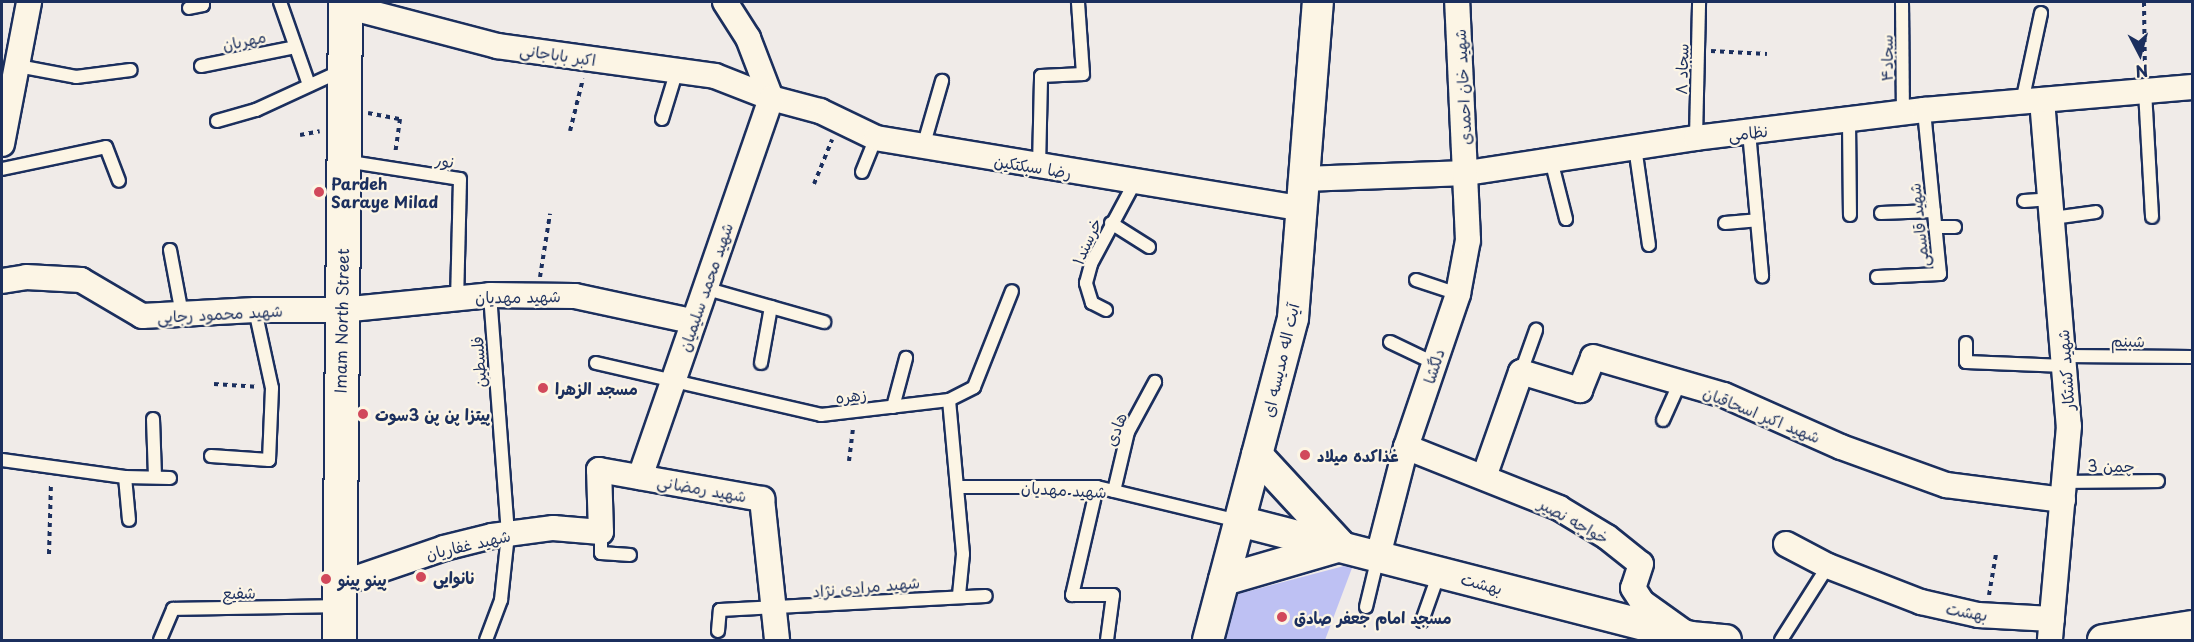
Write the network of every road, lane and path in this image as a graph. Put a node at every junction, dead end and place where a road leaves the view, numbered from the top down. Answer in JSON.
{"nodes":[{"id":1,"x":29,"y":2,"type":"edge"},
{"id":2,"x":203,"y":2,"type":"edge"},
{"id":3,"x":280,"y":2,"type":"edge"},
{"id":4,"x":726,"y":2,"type":"edge"},
{"id":5,"x":1078,"y":2,"type":"edge"},
{"id":6,"x":1318,"y":2,"type":"edge"},
{"id":7,"x":1457,"y":2,"type":"edge"},
{"id":8,"x":1699,"y":2,"type":"edge"},
{"id":9,"x":1902,"y":2,"type":"edge"},
{"id":10,"x":2144,"y":2,"type":"edge"},
{"id":11,"x":345,"y":4,"type":"edge"},
{"id":12,"x":189,"y":8,"type":"dead end"},
{"id":13,"x":2041,"y":13,"type":"dead end"},
{"id":14,"x":295,"y":46,"type":"junction"},
{"id":15,"x":1698,"y":51,"type":"junction"},
{"id":16,"x":1767,"y":54,"type":"dead end"},
{"id":17,"x":589,"y":58,"type":"junction"},
{"id":18,"x":201,"y":66,"type":"dead end"},
{"id":19,"x":131,"y":70,"type":"dead end"},
{"id":20,"x":344,"y":70,"type":"junction"},
{"id":21,"x":677,"y":70,"type":"junction"},
{"id":22,"x":12,"y":76,"type":"edge"},
{"id":23,"x":942,"y":81,"type":"dead end"},
{"id":24,"x":309,"y":85,"type":"junction"},
{"id":25,"x":2193,"y":87,"type":"edge"},
{"id":26,"x":2145,"y":91,"type":"junction"},
{"id":27,"x":771,"y":98,"type":"junction"},
{"id":28,"x":2032,"y":101,"type":"junction"},
{"id":29,"x":344,"y":109,"type":"junction"},
{"id":30,"x":1913,"y":112,"type":"junction"},
{"id":31,"x":662,"y":118,"type":"dead end"},
{"id":32,"x":840,"y":120,"type":"junction"},
{"id":33,"x":217,"y":121,"type":"dead end"},
{"id":34,"x":1849,"y":122,"type":"junction"},
{"id":35,"x":570,"y":131,"type":"dead end"},
{"id":36,"x":1749,"y":132,"type":"junction"},
{"id":37,"x":876,"y":138,"type":"junction"},
{"id":38,"x":1696,"y":138,"type":"junction"},
{"id":39,"x":2,"y":144,"type":"edge"},
{"id":40,"x":923,"y":147,"type":"junction"},
{"id":41,"x":1635,"y":147,"type":"junction"},
{"id":42,"x":1551,"y":159,"type":"junction"},
{"id":43,"x":343,"y":161,"type":"junction"},
{"id":44,"x":1039,"y":167,"type":"junction"},
{"id":45,"x":2,"y":169,"type":"edge"},
{"id":46,"x":393,"y":169,"type":"junction"},
{"id":47,"x":862,"y":172,"type":"dead end"},
{"id":48,"x":1467,"y":173,"type":"junction"},
{"id":49,"x":119,"y":181,"type":"dead end"},
{"id":50,"x":1136,"y":182,"type":"junction"},
{"id":51,"x":814,"y":184,"type":"dead end"},
{"id":52,"x":1302,"y":193,"type":"junction"},
{"id":53,"x":2024,"y":201,"type":"dead end"},
{"id":54,"x":2052,"y":209,"type":"junction"},
{"id":55,"x":1934,"y":211,"type":"junction"},
{"id":56,"x":2096,"y":212,"type":"dead end"},
{"id":57,"x":1881,"y":213,"type":"dead end"},
{"id":58,"x":550,"y":214,"type":"dead end"},
{"id":59,"x":1850,"y":215,"type":"dead end"},
{"id":60,"x":2151,"y":217,"type":"dead end"},
{"id":61,"x":1566,"y":219,"type":"dead end"},
{"id":62,"x":1757,"y":220,"type":"junction"},
{"id":63,"x":1111,"y":223,"type":"junction"},
{"id":64,"x":1725,"y":223,"type":"dead end"},
{"id":65,"x":1935,"y":227,"type":"junction"},
{"id":66,"x":1955,"y":227,"type":"dead end"},
{"id":67,"x":1649,"y":245,"type":"dead end"},
{"id":68,"x":1149,"y":247,"type":"dead end"},
{"id":69,"x":171,"y":250,"type":"dead end"},
{"id":70,"x":1762,"y":276,"type":"dead end"},
{"id":71,"x":1877,"y":277,"type":"dead end"},
{"id":72,"x":1416,"y":280,"type":"dead end"},
{"id":73,"x":2,"y":281,"type":"edge"},
{"id":74,"x":704,"y":288,"type":"junction"},
{"id":75,"x":1012,"y":291,"type":"dead end"},
{"id":76,"x":1458,"y":294,"type":"junction"},
{"id":77,"x":490,"y":295,"type":"junction"},
{"id":78,"x":537,"y":296,"type":"junction"},
{"id":79,"x":457,"y":298,"type":"junction"},
{"id":80,"x":771,"y":308,"type":"junction"},
{"id":81,"x":255,"y":310,"type":"junction"},
{"id":82,"x":341,"y":310,"type":"junction"},
{"id":83,"x":1106,"y":310,"type":"dead end"},
{"id":84,"x":182,"y":314,"type":"junction"},
{"id":85,"x":692,"y":321,"type":"junction"},
{"id":86,"x":824,"y":322,"type":"dead end"},
{"id":87,"x":1536,"y":330,"type":"dead end"},
{"id":88,"x":1390,"y":342,"type":"dead end"},
{"id":89,"x":1966,"y":343,"type":"dead end"},
{"id":90,"x":2193,"y":357,"type":"edge"},
{"id":91,"x":906,"y":358,"type":"dead end"},
{"id":92,"x":2065,"y":361,"type":"junction"},
{"id":93,"x":596,"y":363,"type":"dead end"},
{"id":94,"x":761,"y":363,"type":"dead end"},
{"id":95,"x":1434,"y":363,"type":"junction"},
{"id":96,"x":1521,"y":372,"type":"junction"},
{"id":97,"x":1155,"y":382,"type":"dead end"},
{"id":98,"x":1680,"y":382,"type":"junction"},
{"id":99,"x":672,"y":383,"type":"junction"},
{"id":100,"x":214,"y":384,"type":"dead end"},
{"id":101,"x":272,"y":388,"type":"junction"},
{"id":102,"x":949,"y":400,"type":"junction"},
{"id":103,"x":894,"y":406,"type":"junction"},
{"id":104,"x":855,"y":411,"type":"junction"},
{"id":105,"x":153,"y":419,"type":"dead end"},
{"id":106,"x":1663,"y":420,"type":"dead end"},
{"id":107,"x":1406,"y":447,"type":"junction"},
{"id":108,"x":1257,"y":454,"type":"junction"},
{"id":109,"x":212,"y":456,"type":"dead end"},
{"id":110,"x":2,"y":460,"type":"edge"},
{"id":111,"x":849,"y":461,"type":"dead end"},
{"id":112,"x":51,"y":467,"type":"junction"},
{"id":113,"x":125,"y":477,"type":"junction"},
{"id":114,"x":155,"y":477,"type":"junction"},
{"id":115,"x":640,"y":477,"type":"junction"},
{"id":116,"x":1484,"y":477,"type":"junction"},
{"id":117,"x":170,"y":478,"type":"dead end"},
{"id":118,"x":2158,"y":481,"type":"dead end"},
{"id":119,"x":958,"y":487,"type":"junction"},
{"id":120,"x":1098,"y":487,"type":"junction"},
{"id":121,"x":1114,"y":491,"type":"junction"},
{"id":122,"x":2063,"y":491,"type":"junction"},
{"id":123,"x":129,"y":520,"type":"dead end"},
{"id":124,"x":1239,"y":521,"type":"junction"},
{"id":125,"x":601,"y":532,"type":"junction"},
{"id":126,"x":508,"y":534,"type":"junction"},
{"id":127,"x":1786,"y":544,"type":"dead end"},
{"id":128,"x":1341,"y":546,"type":"junction"},
{"id":129,"x":49,"y":554,"type":"dead end"},
{"id":130,"x":1996,"y":554,"type":"dead end"},
{"id":131,"x":630,"y":555,"type":"dead end"},
{"id":132,"x":1378,"y":556,"type":"junction"},
{"id":133,"x":1828,"y":566,"type":"junction"},
{"id":134,"x":1439,"y":572,"type":"junction"},
{"id":135,"x":1224,"y":579,"type":"junction"},
{"id":136,"x":339,"y":595,"type":"junction"},
{"id":137,"x":960,"y":595,"type":"junction"},
{"id":138,"x":986,"y":596,"type":"dead end"},
{"id":139,"x":1366,"y":608,"type":"dead end"},
{"id":140,"x":776,"y":610,"type":"junction"},
{"id":141,"x":1986,"y":615,"type":"junction"},
{"id":142,"x":1422,"y":621,"type":"dead end"},
{"id":143,"x":2193,"y":626,"type":"edge"},
{"id":144,"x":2051,"y":630,"type":"edge"},
{"id":145,"x":718,"y":631,"type":"dead end"},
{"id":146,"x":1692,"y":639,"type":"edge"},
{"id":147,"x":160,"y":640,"type":"edge"},
{"id":148,"x":339,"y":640,"type":"edge"},
{"id":149,"x":486,"y":640,"type":"edge"},
{"id":150,"x":777,"y":640,"type":"edge"},
{"id":151,"x":1107,"y":640,"type":"edge"},
{"id":152,"x":1208,"y":640,"type":"edge"},
{"id":153,"x":1726,"y":640,"type":"edge"},
{"id":154,"x":1781,"y":640,"type":"edge"},
{"id":155,"x":2103,"y":640,"type":"edge"}],
"edges":[{"from":1,"to":22,"type":"street"},
{"from":2,"to":12,"type":"lane"},
{"from":3,"to":14,"type":"lane"},
{"from":4,"to":27,"type":"street"},
{"from":5,"to":44,"type":"lane"},
{"from":6,"to":52,"type":"street","name":"آیت اله مدیسه ای"},
{"from":7,"to":48,"type":"street","name":"شهید خان احمدی"},
{"from":8,"to":15,"type":"lane","name":"سجاد ۸"},
{"from":9,"to":30,"type":"lane","name":"سجاد۴"},
{"from":10,"to":26,"type":"path"},
{"from":11,"to":17,"type":"street","name":"اکبر باباجانی"},
{"from":11,"to":20,"type":"main road","name":"Imam North Street"},
{"from":13,"to":28,"type":"lane"},
{"from":14,"to":18,"type":"lane","name":"مهربان"},
{"from":14,"to":24,"type":"lane"},
{"from":15,"to":16,"type":"path"},
{"from":15,"to":38,"type":"lane","name":"سجاد ۸"},
{"from":17,"to":21,"type":"street","name":"اکبر باباجانی"},
{"from":17,"to":35,"type":"path"},
{"from":19,"to":22,"type":"lane"},
{"from":20,"to":24,"type":"lane"},
{"from":20,"to":29,"type":"main road","name":"Imam North Street"},
{"from":21,"to":27,"type":"street","name":"اکبر باباجانی"},
{"from":21,"to":31,"type":"lane"},
{"from":22,"to":39,"type":"street"},
{"from":23,"to":40,"type":"lane"},
{"from":24,"to":33,"type":"lane"},
{"from":25,"to":26,"type":"street","name":"نظامی"},
{"from":26,"to":28,"type":"street","name":"نظامی"},
{"from":26,"to":60,"type":"lane"},
{"from":27,"to":32,"type":"street","name":"رضا سبکتکین"},
{"from":27,"to":74,"type":"street","name":"شهید محمد سلیمیان"},
{"from":28,"to":30,"type":"street","name":"نظامی"},
{"from":28,"to":54,"type":"street","name":"شهید کشتکار"},
{"from":29,"to":43,"type":"main road","name":"Imam North Street"},
{"from":29,"to":46,"type":"path"},
{"from":30,"to":34,"type":"street","name":"نظامی"},
{"from":30,"to":55,"type":"lane","name":"شهید قاسمی"},
{"from":32,"to":37,"type":"street","name":"رضا سبکتکین"},
{"from":32,"to":51,"type":"path"},
{"from":34,"to":36,"type":"street","name":"نظامی"},
{"from":34,"to":59,"type":"lane"},
{"from":36,"to":38,"type":"street","name":"نظامی"},
{"from":36,"to":62,"type":"lane"},
{"from":37,"to":40,"type":"street","name":"رضا سبکتکین"},
{"from":37,"to":47,"type":"lane"},
{"from":38,"to":41,"type":"street","name":"نظامی"},
{"from":40,"to":44,"type":"street","name":"رضا سبکتکین"},
{"from":41,"to":42,"type":"street","name":"نظامی"},
{"from":41,"to":67,"type":"lane"},
{"from":42,"to":48,"type":"street","name":"نظامی"},
{"from":42,"to":61,"type":"lane"},
{"from":43,"to":46,"type":"lane","name":"نور"},
{"from":43,"to":82,"type":"main road","name":"Imam North Street"},
{"from":44,"to":50,"type":"street","name":"رضا سبکتکین"},
{"from":45,"to":49,"type":"lane"},
{"from":46,"to":79,"type":"lane","name":"نور"},
{"from":48,"to":52,"type":"street","name":"نظامی"},
{"from":48,"to":76,"type":"street","name":"دلگشا"},
{"from":50,"to":52,"type":"street","name":"رضا سبکتکین"},
{"from":50,"to":63,"type":"lane","name":"خرسند۱"},
{"from":52,"to":108,"type":"street","name":"آیت اله مدیسه ای"},
{"from":53,"to":54,"type":"lane"},
{"from":54,"to":56,"type":"lane"},
{"from":54,"to":92,"type":"street","name":"شهید کشتکار"},
{"from":55,"to":57,"type":"lane"},
{"from":55,"to":65,"type":"lane","name":"شهید قاسمی"},
{"from":58,"to":78,"type":"path"},
{"from":62,"to":64,"type":"lane"},
{"from":62,"to":70,"type":"lane"},
{"from":63,"to":68,"type":"lane"},
{"from":63,"to":83,"type":"lane","name":"خرسند۱"},
{"from":65,"to":66,"type":"lane"},
{"from":65,"to":71,"type":"lane","name":"شهید قاسمی"},
{"from":69,"to":84,"type":"lane"},
{"from":72,"to":76,"type":"lane"},
{"from":73,"to":84,"type":"street","name":"شهید محمود رجایی"},
{"from":74,"to":80,"type":"lane"},
{"from":74,"to":85,"type":"street","name":"شهید محمد سلیمیان"},
{"from":75,"to":102,"type":"lane"},
{"from":76,"to":95,"type":"street","name":"دلگشا"},
{"from":77,"to":78,"type":"street","name":"شهید مهدیان"},
{"from":77,"to":79,"type":"street","name":"شهید مهدیان"},
{"from":77,"to":126,"type":"lane","name":"فلسطین"},
{"from":78,"to":85,"type":"street","name":"شهید مهدیان"},
{"from":79,"to":82,"type":"street","name":"شهید مهدیان"},
{"from":80,"to":86,"type":"lane"},
{"from":80,"to":94,"type":"lane"},
{"from":81,"to":82,"type":"street","name":"شهید محمود رجایی"},
{"from":81,"to":84,"type":"street","name":"شهید محمود رجایی"},
{"from":81,"to":101,"type":"lane"},
{"from":82,"to":136,"type":"main road","name":"Imam North Street"},
{"from":85,"to":99,"type":"street","name":"شهید محمد سلیمیان"},
{"from":87,"to":96,"type":"lane"},
{"from":88,"to":95,"type":"lane"},
{"from":89,"to":92,"type":"lane","name":"شبنم"},
{"from":90,"to":92,"type":"lane","name":"شبنم"},
{"from":91,"to":103,"type":"lane"},
{"from":92,"to":122,"type":"street","name":"شهید کشتکار"},
{"from":93,"to":99,"type":"lane","name":"زهره"},
{"from":95,"to":107,"type":"street","name":"دلگشا"},
{"from":96,"to":98,"type":"street","name":"شهید اکبر اسحاقیان"},
{"from":96,"to":116,"type":"street"},
{"from":97,"to":121,"type":"lane","name":"هادی"},
{"from":98,"to":106,"type":"lane"},
{"from":98,"to":122,"type":"street","name":"شهید اکبر اسحاقیان"},
{"from":99,"to":104,"type":"lane","name":"زهره"},
{"from":99,"to":115,"type":"street","name":"شهید محمد سلیمیان"},
{"from":100,"to":101,"type":"path"},
{"from":101,"to":109,"type":"lane"},
{"from":102,"to":103,"type":"lane","name":"زهره"},
{"from":102,"to":119,"type":"lane"},
{"from":103,"to":104,"type":"lane","name":"زهره"},
{"from":104,"to":111,"type":"path"},
{"from":105,"to":114,"type":"lane"},
{"from":107,"to":116,"type":"street","name":"خواجه نصیر"},
{"from":107,"to":132,"type":"street","name":"دلگشا"},
{"from":108,"to":124,"type":"street","name":"آیت اله مدیسه ای"},
{"from":108,"to":128,"type":"street"},
{"from":110,"to":112,"type":"lane"},
{"from":112,"to":113,"type":"lane"},
{"from":112,"to":129,"type":"path"},
{"from":113,"to":114,"type":"lane"},
{"from":113,"to":123,"type":"lane"},
{"from":114,"to":117,"type":"lane"},
{"from":115,"to":125,"type":"street","name":"شهید رمضانی"},
{"from":115,"to":140,"type":"street","name":"شهید رمضانی"},
{"from":116,"to":146,"type":"street","name":"خواجه نصیر"},
{"from":118,"to":122,"type":"lane","name":"چمن 3"},
{"from":119,"to":120,"type":"lane","name":"شهید مهدیان"},
{"from":119,"to":137,"type":"lane"},
{"from":120,"to":121,"type":"lane","name":"شهید مهدیان"},
{"from":120,"to":151,"type":"lane"},
{"from":121,"to":124,"type":"lane","name":"شهید مهدیان"},
{"from":122,"to":144,"type":"street","name":"شهید کشتکار"},
{"from":124,"to":128,"type":"street","name":"بهشت"},
{"from":124,"to":135,"type":"street","name":"آیت اله مدیسه ای"},
{"from":125,"to":126,"type":"street","name":"شهید غفاریان"},
{"from":125,"to":131,"type":"lane"},
{"from":126,"to":136,"type":"street","name":"شهید غفاریان"},
{"from":126,"to":149,"type":"lane","name":"فلسطین"},
{"from":127,"to":133,"type":"street","name":"بهشت"},
{"from":128,"to":132,"type":"street","name":"بهشت"},
{"from":128,"to":135,"type":"street"},
{"from":130,"to":141,"type":"path"},
{"from":132,"to":134,"type":"street","name":"بهشت"},
{"from":132,"to":139,"type":"lane"},
{"from":133,"to":141,"type":"street","name":"بهشت"},
{"from":133,"to":154,"type":"lane"},
{"from":134,"to":142,"type":"lane"},
{"from":134,"to":146,"type":"street","name":"بهشت"},
{"from":135,"to":152,"type":"street","name":"آیت اله مدیسه ای"},
{"from":136,"to":147,"type":"lane","name":"شفیع"},
{"from":136,"to":148,"type":"main road","name":"Imam North Street"},
{"from":137,"to":138,"type":"lane","name":"شهید مرادی نژاد"},
{"from":137,"to":140,"type":"lane","name":"شهید مرادی نژاد"},
{"from":140,"to":145,"type":"lane","name":"شهید مرادی نژاد"},
{"from":140,"to":150,"type":"street","name":"شهید رمضانی"},
{"from":141,"to":144,"type":"street","name":"بهشت"},
{"from":143,"to":155,"type":"street"},
{"from":146,"to":153,"type":"street","name":"بهشت"}]}
